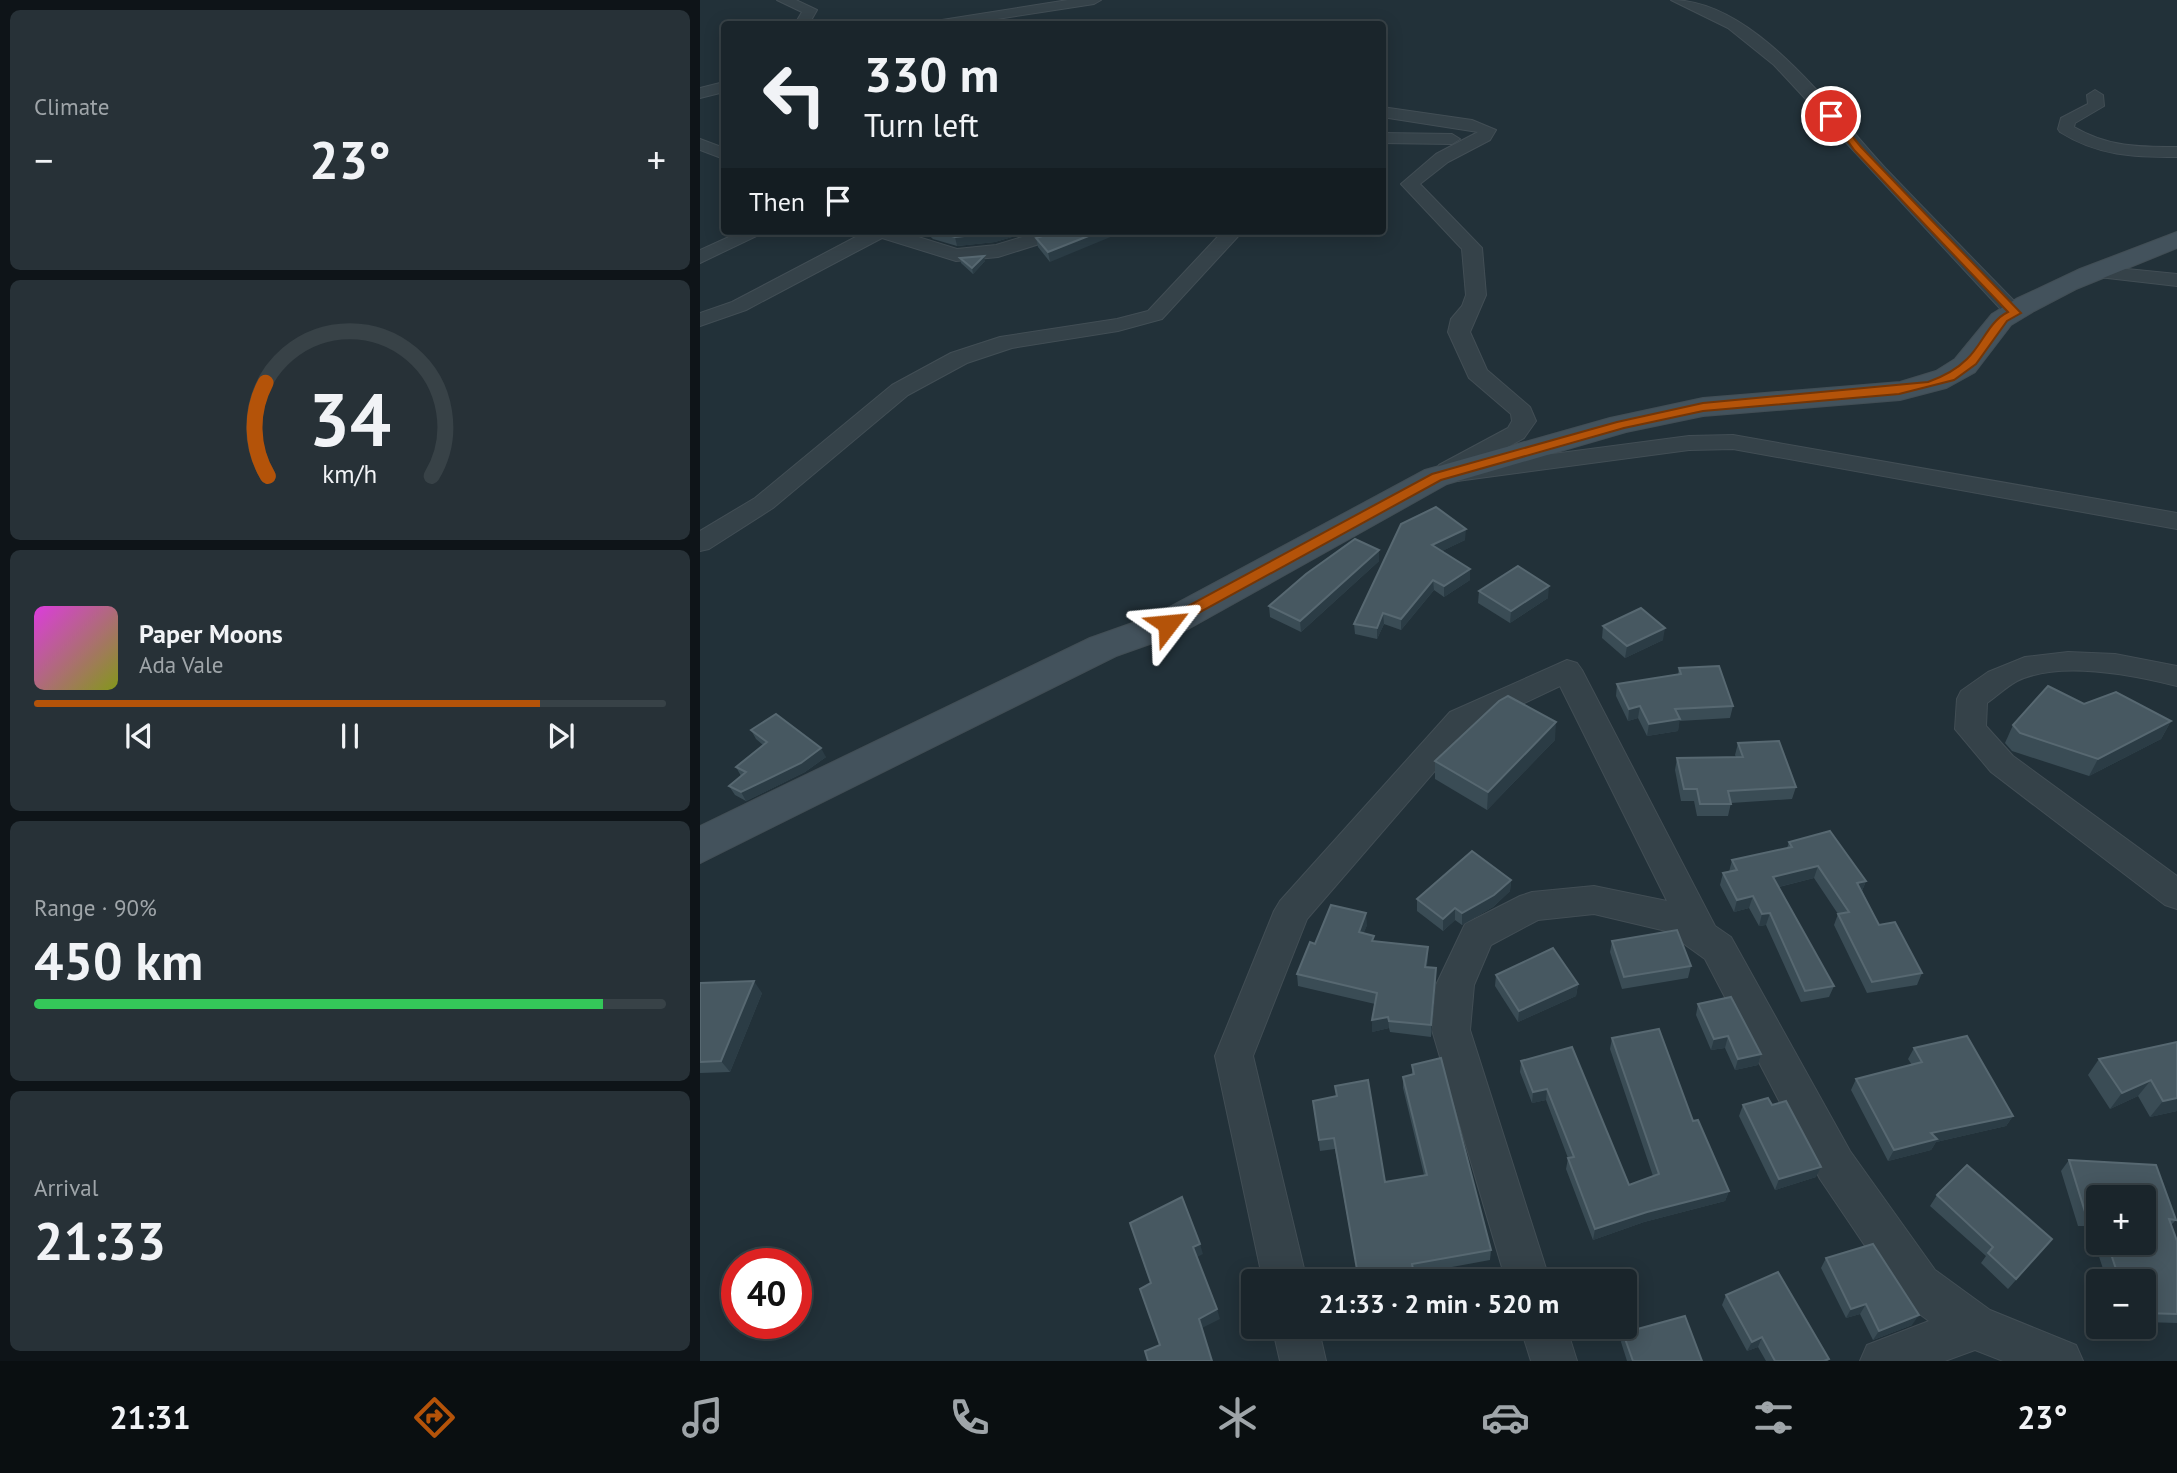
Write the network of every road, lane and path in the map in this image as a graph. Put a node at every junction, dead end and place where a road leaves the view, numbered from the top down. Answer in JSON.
{"nodes":[{"id":1,"x":784,"y":0,"type":"edge"},
{"id":2,"x":1094,"y":0,"type":"edge"},
{"id":3,"x":1678,"y":0,"type":"edge"},
{"id":4,"x":804,"y":21,"type":"edge"},
{"id":5,"x":961,"y":21,"type":"edge"},
{"id":6,"x":721,"y":88,"type":"edge"},
{"id":7,"x":700,"y":93,"type":"edge"},
{"id":8,"x":2095,"y":95,"type":"dead end"},
{"id":9,"x":1386,"y":113,"type":"edge"},
{"id":10,"x":1484,"y":136,"type":"junction"},
{"id":11,"x":1386,"y":138,"type":"edge"},
{"id":12,"x":700,"y":144,"type":"edge"},
{"id":13,"x":2177,"y":152,"type":"edge"},
{"id":14,"x":721,"y":153,"type":"edge"},
{"id":15,"x":749,"y":235,"type":"edge"},
{"id":16,"x":873,"y":235,"type":"edge"},
{"id":17,"x":894,"y":235,"type":"edge"},
{"id":18,"x":1048,"y":235,"type":"edge"},
{"id":19,"x":1230,"y":235,"type":"edge"},
{"id":20,"x":2177,"y":239,"type":"edge"},
{"id":21,"x":700,"y":257,"type":"edge"},
{"id":22,"x":2098,"y":272,"type":"junction"},
{"id":23,"x":2177,"y":280,"type":"edge"},
{"id":24,"x":2015,"y":313,"type":"junction"},
{"id":25,"x":700,"y":320,"type":"edge"},
{"id":26,"x":1436,"y":477,"type":"junction"},
{"id":27,"x":2177,"y":521,"type":"edge"},
{"id":28,"x":700,"y":543,"type":"edge"},
{"id":29,"x":2177,"y":676,"type":"edge"},
{"id":30,"x":700,"y":846,"type":"edge"},
{"id":31,"x":2177,"y":895,"type":"edge"},
{"id":32,"x":1702,"y":936,"type":"junction"},
{"id":33,"x":1282,"y":1269,"type":"edge"},
{"id":34,"x":1524,"y":1269,"type":"edge"},
{"id":35,"x":1975,"y":1327,"type":"junction"},
{"id":36,"x":1298,"y":1339,"type":"edge"},
{"id":37,"x":1547,"y":1339,"type":"edge"},
{"id":38,"x":1303,"y":1361,"type":"edge"},
{"id":39,"x":1554,"y":1361,"type":"edge"},
{"id":40,"x":1884,"y":1361,"type":"edge"},
{"id":41,"x":2060,"y":1361,"type":"edge"}],
"edges":[{"from":1,"to":4,"type":"street"},
{"from":2,"to":5,"type":"street"},
{"from":3,"to":24,"type":"street"},
{"from":6,"to":7,"type":"street"},
{"from":8,"to":13,"type":"street"},
{"from":9,"to":10,"type":"street"},
{"from":10,"to":11,"type":"street"},
{"from":10,"to":26,"type":"street"},
{"from":12,"to":14,"type":"street"},
{"from":15,"to":21,"type":"street"},
{"from":16,"to":25,"type":"street"},
{"from":17,"to":18,"type":"street"},
{"from":19,"to":28,"type":"street"},
{"from":20,"to":22,"type":"street"},
{"from":22,"to":23,"type":"street"},
{"from":22,"to":24,"type":"street"},
{"from":24,"to":26,"type":"street"},
{"from":26,"to":27,"type":"street"},
{"from":26,"to":30,"type":"street"},
{"from":29,"to":31,"type":"street"},
{"from":32,"to":33,"type":"street"},
{"from":32,"to":34,"type":"street"},
{"from":32,"to":35,"type":"street"},
{"from":35,"to":40,"type":"street"},
{"from":35,"to":41,"type":"street"},
{"from":36,"to":38,"type":"street"},
{"from":37,"to":39,"type":"street"}]}
